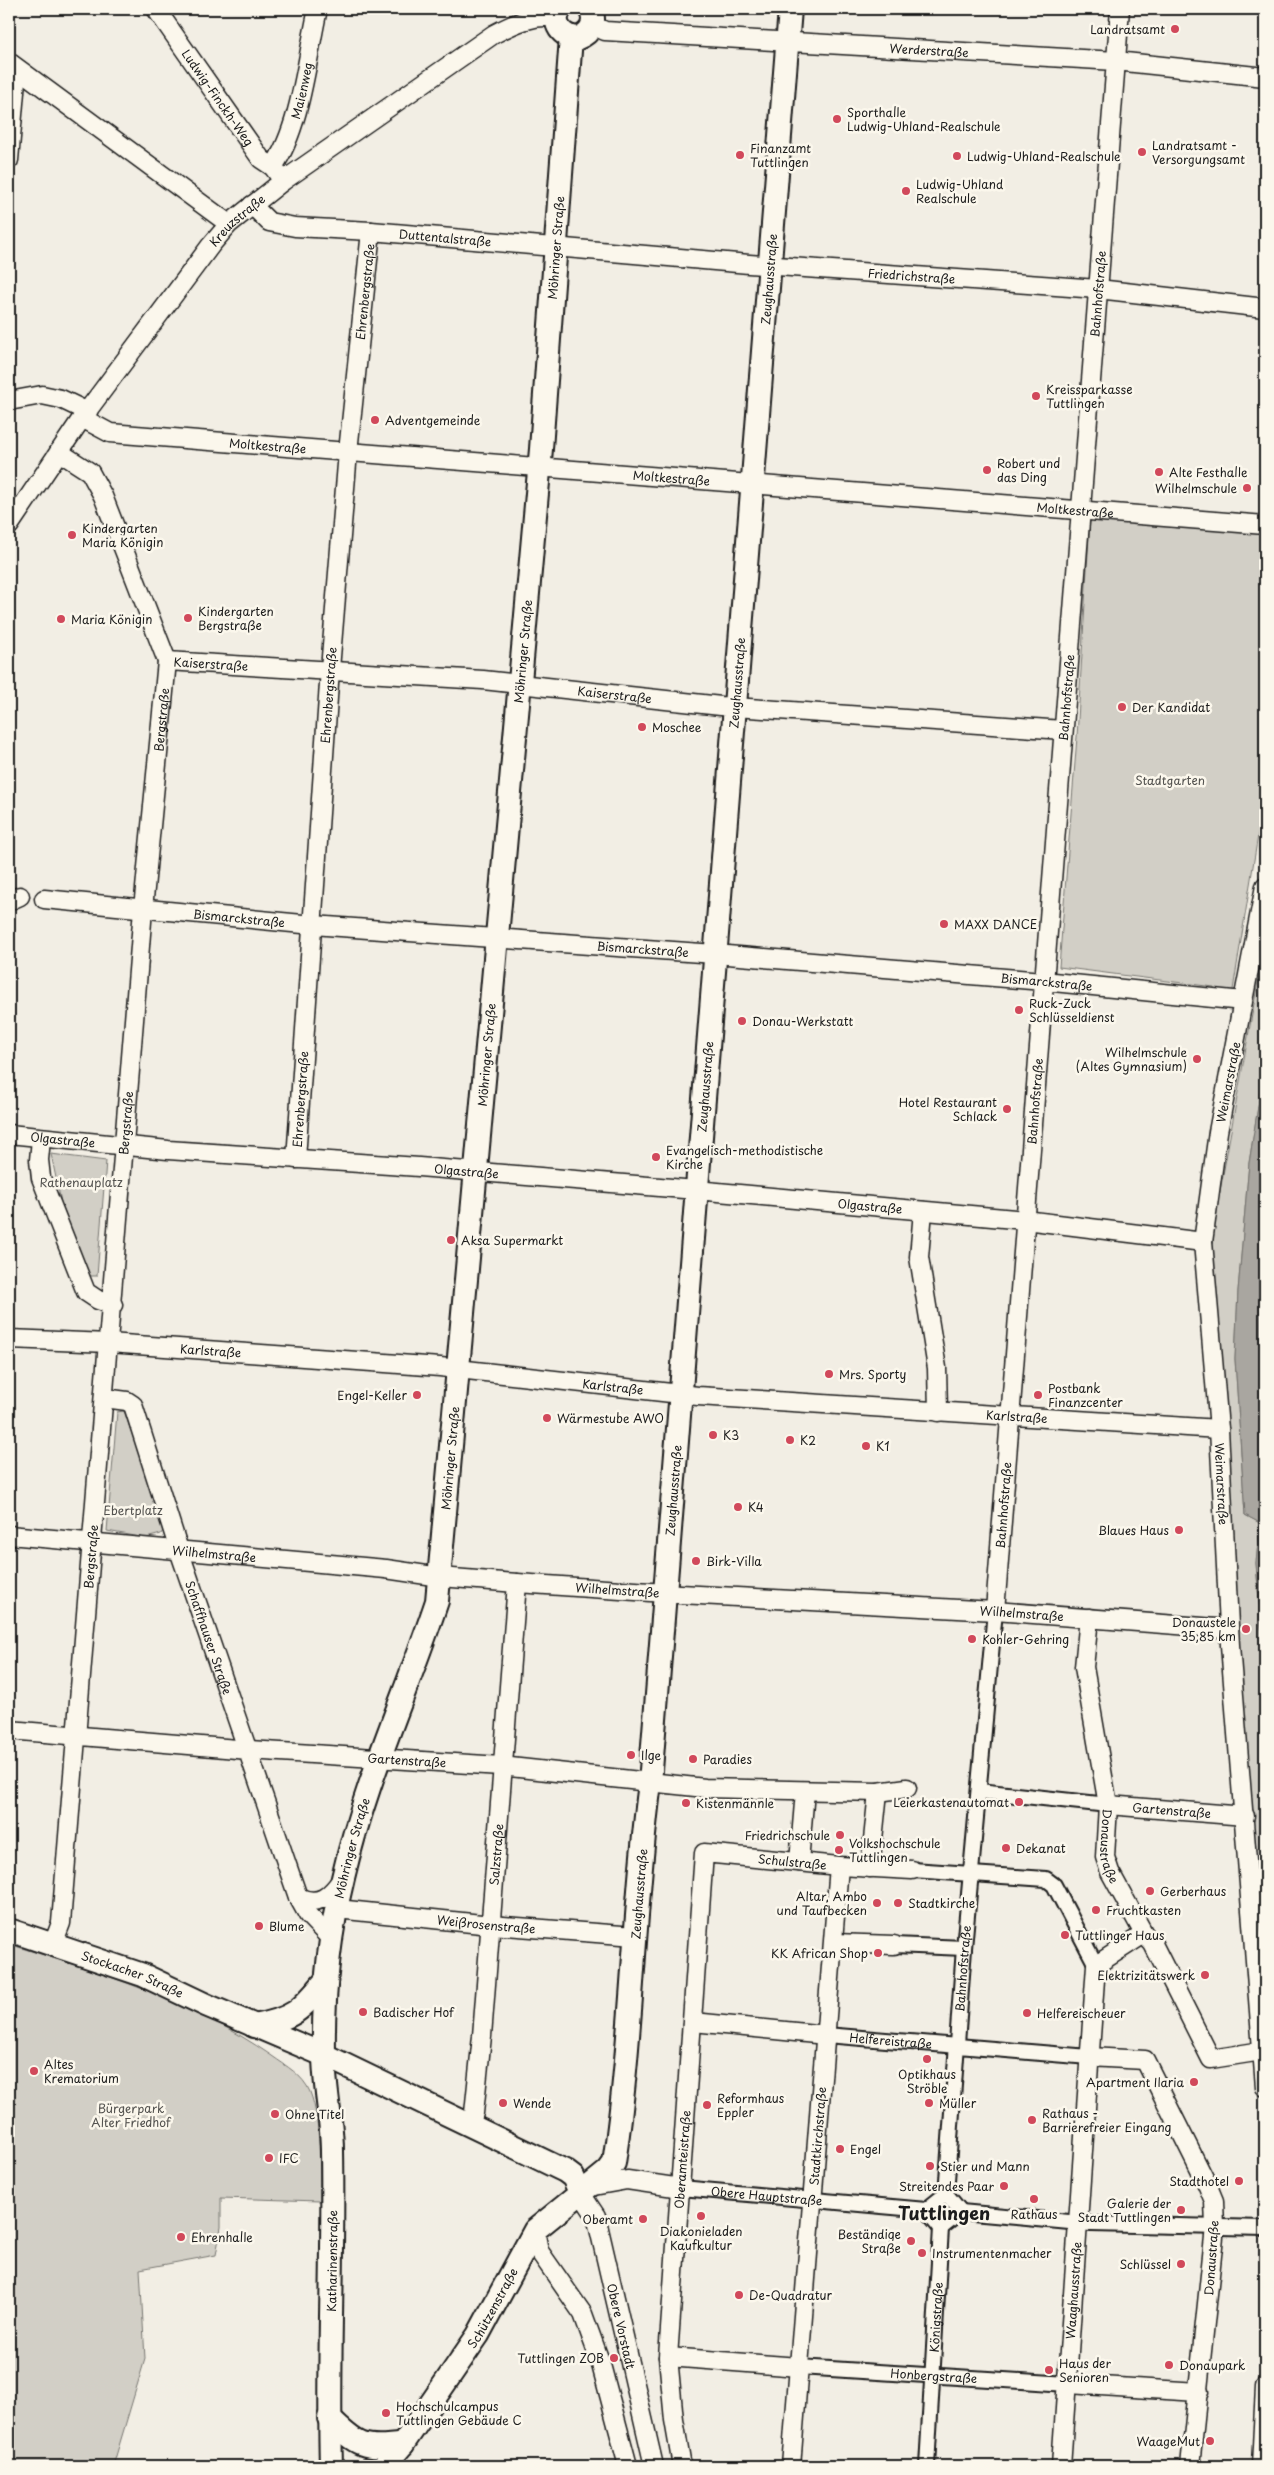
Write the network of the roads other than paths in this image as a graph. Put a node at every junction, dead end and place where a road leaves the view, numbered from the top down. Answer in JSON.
{"nodes":[{"id":1,"x":156,"y":9,"type":"edge"},
{"id":2,"x":318,"y":9,"type":"edge"},
{"id":3,"x":790,"y":9,"type":"edge"},
{"id":4,"x":1120,"y":9,"type":"edge"},
{"id":5,"x":558,"y":13,"type":"edge"},
{"id":6,"x":591,"y":17,"type":"edge"},
{"id":7,"x":571,"y":37,"type":"junction"},
{"id":8,"x":788,"y":42,"type":"junction"},
{"id":9,"x":1116,"y":61,"type":"junction"},
{"id":10,"x":13,"y":66,"type":"edge"},
{"id":11,"x":1265,"y":77,"type":"edge"},
{"id":12,"x":9,"y":160,"type":"edge"},
{"id":13,"x":278,"y":174,"type":"junction"},
{"id":14,"x":252,"y":205,"type":"junction"},
{"id":15,"x":230,"y":224,"type":"junction"},
{"id":16,"x":371,"y":231,"type":"junction"},
{"id":17,"x":556,"y":247,"type":"junction"},
{"id":18,"x":770,"y":265,"type":"junction"},
{"id":19,"x":1098,"y":289,"type":"junction"},
{"id":20,"x":1265,"y":308,"type":"edge"},
{"id":21,"x":9,"y":401,"type":"edge"},
{"id":22,"x":85,"y":415,"type":"junction"},
{"id":23,"x":59,"y":452,"type":"junction"},
{"id":24,"x":348,"y":452,"type":"junction"},
{"id":25,"x":539,"y":468,"type":"junction"},
{"id":26,"x":754,"y":484,"type":"junction"},
{"id":27,"x":1081,"y":510,"type":"junction"},
{"id":28,"x":1265,"y":525,"type":"edge"},
{"id":29,"x":9,"y":526,"type":"edge"},
{"id":30,"x":167,"y":661,"type":"junction"},
{"id":31,"x":330,"y":669,"type":"junction"},
{"id":32,"x":519,"y":684,"type":"junction"},
{"id":33,"x":735,"y":707,"type":"junction"},
{"id":34,"x":1063,"y":730,"type":"junction"},
{"id":35,"x":1265,"y":886,"type":"edge"},
{"id":36,"x":44,"y":899,"type":"dead end"},
{"id":37,"x":143,"y":909,"type":"junction"},
{"id":38,"x":313,"y":925,"type":"junction"},
{"id":39,"x":496,"y":939,"type":"junction"},
{"id":40,"x":715,"y":954,"type":"junction"},
{"id":41,"x":1043,"y":981,"type":"junction"},
{"id":42,"x":1243,"y":1001,"type":"junction"},
{"id":43,"x":9,"y":1134,"type":"edge"},
{"id":44,"x":41,"y":1139,"type":"junction"},
{"id":45,"x":125,"y":1147,"type":"junction"},
{"id":46,"x":296,"y":1159,"type":"junction"},
{"id":47,"x":477,"y":1172,"type":"junction"},
{"id":48,"x":696,"y":1190,"type":"junction"},
{"id":49,"x":923,"y":1211,"type":"junction"},
{"id":50,"x":1026,"y":1220,"type":"junction"},
{"id":51,"x":1203,"y":1242,"type":"junction"},
{"id":52,"x":113,"y":1305,"type":"junction"},
{"id":53,"x":9,"y":1339,"type":"edge"},
{"id":54,"x":108,"y":1343,"type":"junction"},
{"id":55,"x":458,"y":1368,"type":"junction"},
{"id":56,"x":681,"y":1394,"type":"junction"},
{"id":57,"x":104,"y":1398,"type":"junction"},
{"id":58,"x":938,"y":1412,"type":"junction"},
{"id":59,"x":1010,"y":1417,"type":"junction"},
{"id":60,"x":1219,"y":1429,"type":"junction"},
{"id":61,"x":9,"y":1535,"type":"edge"},
{"id":62,"x":90,"y":1543,"type":"junction"},
{"id":63,"x":180,"y":1550,"type":"junction"},
{"id":64,"x":440,"y":1577,"type":"junction"},
{"id":65,"x":517,"y":1583,"type":"junction"},
{"id":66,"x":664,"y":1593,"type":"junction"},
{"id":67,"x":995,"y":1610,"type":"junction"},
{"id":68,"x":1089,"y":1618,"type":"junction"},
{"id":69,"x":1229,"y":1629,"type":"junction"},
{"id":70,"x":9,"y":1730,"type":"edge"},
{"id":71,"x":75,"y":1737,"type":"junction"},
{"id":72,"x":249,"y":1750,"type":"junction"},
{"id":73,"x":378,"y":1758,"type":"junction"},
{"id":74,"x":501,"y":1766,"type":"junction"},
{"id":75,"x":650,"y":1783,"type":"junction"},
{"id":76,"x":907,"y":1788,"type":"dead end"},
{"id":77,"x":805,"y":1791,"type":"junction"},
{"id":78,"x":979,"y":1791,"type":"junction"},
{"id":79,"x":878,"y":1792,"type":"junction"},
{"id":80,"x":1108,"y":1805,"type":"junction"},
{"id":81,"x":1245,"y":1816,"type":"junction"},
{"id":82,"x":704,"y":1853,"type":"joint"},
{"id":83,"x":799,"y":1862,"type":"junction"},
{"id":84,"x":840,"y":1866,"type":"junction"},
{"id":85,"x":870,"y":1868,"type":"junction"},
{"id":86,"x":912,"y":1870,"type":"joint"},
{"id":87,"x":970,"y":1873,"type":"junction"},
{"id":88,"x":343,"y":1879,"type":"junction"},
{"id":89,"x":298,"y":1897,"type":"junction"},
{"id":90,"x":337,"y":1909,"type":"junction"},
{"id":91,"x":491,"y":1925,"type":"junction"},
{"id":92,"x":9,"y":1930,"type":"edge"},
{"id":93,"x":1144,"y":1934,"type":"junction"},
{"id":94,"x":635,"y":1936,"type":"junction"},
{"id":95,"x":332,"y":1940,"type":"junction"},
{"id":96,"x":834,"y":1943,"type":"junction"},
{"id":97,"x":53,"y":1944,"type":"junction"},
{"id":98,"x":894,"y":1945,"type":"joint"},
{"id":99,"x":964,"y":1948,"type":"junction"},
{"id":100,"x":1096,"y":1965,"type":"junction"},
{"id":101,"x":326,"y":1980,"type":"junction"},
{"id":102,"x":693,"y":2022,"type":"junction"},
{"id":103,"x":254,"y":2026,"type":"junction"},
{"id":104,"x":826,"y":2035,"type":"junction"},
{"id":105,"x":957,"y":2045,"type":"junction"},
{"id":106,"x":1262,"y":2051,"type":"junction"},
{"id":107,"x":324,"y":2055,"type":"junction"},
{"id":108,"x":1089,"y":2057,"type":"junction"},
{"id":109,"x":1265,"y":2087,"type":"edge"},
{"id":110,"x":470,"y":2125,"type":"junction"},
{"id":111,"x":614,"y":2163,"type":"joint"},
{"id":112,"x":681,"y":2188,"type":"junction"},
{"id":113,"x":583,"y":2190,"type":"junction"},
{"id":114,"x":946,"y":2194,"type":"junction"},
{"id":115,"x":813,"y":2200,"type":"junction"},
{"id":116,"x":926,"y":2210,"type":"junction"},
{"id":117,"x":961,"y":2212,"type":"junction"},
{"id":118,"x":1078,"y":2223,"type":"junction"},
{"id":119,"x":1215,"y":2227,"type":"junction"},
{"id":120,"x":941,"y":2228,"type":"junction"},
{"id":121,"x":1265,"y":2228,"type":"edge"},
{"id":122,"x":535,"y":2230,"type":"junction"},
{"id":123,"x":668,"y":2357,"type":"junction"},
{"id":124,"x":799,"y":2367,"type":"junction"},
{"id":125,"x":932,"y":2377,"type":"junction"},
{"id":126,"x":1068,"y":2384,"type":"junction"},
{"id":127,"x":1265,"y":2387,"type":"edge"},
{"id":128,"x":1198,"y":2392,"type":"junction"},
{"id":129,"x":329,"y":2418,"type":"junction"},
{"id":130,"x":403,"y":2444,"type":"junction"},
{"id":131,"x":331,"y":2466,"type":"edge"},
{"id":132,"x":384,"y":2466,"type":"edge"},
{"id":133,"x":628,"y":2466,"type":"edge"},
{"id":134,"x":654,"y":2466,"type":"edge"},
{"id":135,"x":682,"y":2466,"type":"edge"},
{"id":136,"x":791,"y":2466,"type":"edge"},
{"id":137,"x":927,"y":2466,"type":"edge"},
{"id":138,"x":1061,"y":2466,"type":"edge"},
{"id":139,"x":1190,"y":2466,"type":"edge"},
{"id":140,"x":1261,"y":2466,"type":"edge"}],
"edges":[{"from":1,"to":13,"type":"street","name":"Ludwig-Finckh-Weg"},
{"from":2,"to":13,"type":"street","name":"Maienweg"},
{"from":3,"to":8,"type":"street","name":"Zeughausstraße"},
{"from":4,"to":9,"type":"street","name":"Bahnhofstraße"},
{"from":5,"to":7,"type":"street"},
{"from":5,"to":13,"type":"street","name":"Kreuzstraße"},
{"from":6,"to":7,"type":"street"},
{"from":6,"to":8,"type":"street","name":"Werderstraße"},
{"from":7,"to":17,"type":"street","name":"Möhringer Straße"},
{"from":8,"to":9,"type":"street","name":"Werderstraße"},
{"from":8,"to":18,"type":"street","name":"Zeughausstraße"},
{"from":9,"to":11,"type":"street","name":"Werderstraße"},
{"from":9,"to":19,"type":"street","name":"Bahnhofstraße"},
{"from":10,"to":12,"type":"street"},
{"from":10,"to":15,"type":"street"},
{"from":13,"to":14,"type":"street","name":"Kreuzstraße"},
{"from":14,"to":15,"type":"street","name":"Kreuzstraße"},
{"from":14,"to":16,"type":"street","name":"Duttentalstraße"},
{"from":15,"to":22,"type":"street","name":"Kreuzstraße"},
{"from":16,"to":17,"type":"street","name":"Duttentalstraße"},
{"from":16,"to":24,"type":"street","name":"Ehrenbergstraße"},
{"from":17,"to":18,"type":"street","name":"Friedrichstraße"},
{"from":17,"to":25,"type":"street","name":"Möhringer Straße"},
{"from":18,"to":19,"type":"street","name":"Friedrichstraße"},
{"from":18,"to":26,"type":"street","name":"Zeughausstraße"},
{"from":19,"to":20,"type":"street","name":"Friedrichstraße"},
{"from":19,"to":27,"type":"street","name":"Bahnhofstraße"},
{"from":21,"to":22,"type":"street","name":"Moltkestraße"},
{"from":22,"to":23,"type":"street","name":"Kreuzstraße"},
{"from":22,"to":24,"type":"street","name":"Moltkestraße"},
{"from":23,"to":29,"type":"street","name":"Kreuzstraße"},
{"from":23,"to":30,"type":"street","name":"Bergstraße"},
{"from":24,"to":25,"type":"street","name":"Moltkestraße"},
{"from":24,"to":31,"type":"street","name":"Ehrenbergstraße"},
{"from":25,"to":26,"type":"street","name":"Moltkestraße"},
{"from":25,"to":32,"type":"street","name":"Möhringer Straße"},
{"from":26,"to":27,"type":"street","name":"Moltkestraße"},
{"from":26,"to":33,"type":"street","name":"Zeughausstraße"},
{"from":27,"to":28,"type":"street","name":"Moltkestraße"},
{"from":27,"to":34,"type":"street","name":"Bahnhofstraße"},
{"from":30,"to":31,"type":"street","name":"Kaiserstraße"},
{"from":30,"to":37,"type":"street","name":"Bergstraße"},
{"from":31,"to":32,"type":"street","name":"Kaiserstraße"},
{"from":31,"to":38,"type":"street","name":"Ehrenbergstraße"},
{"from":32,"to":33,"type":"street","name":"Kaiserstraße"},
{"from":32,"to":39,"type":"street","name":"Möhringer Straße"},
{"from":33,"to":34,"type":"street","name":"Kaiserstraße"},
{"from":33,"to":40,"type":"street","name":"Zeughausstraße"},
{"from":34,"to":41,"type":"street","name":"Bahnhofstraße"},
{"from":35,"to":42,"type":"street","name":"Weimarstraße"},
{"from":36,"to":37,"type":"street","name":"Bismarckstraße"},
{"from":37,"to":38,"type":"street","name":"Bismarckstraße"},
{"from":37,"to":45,"type":"street","name":"Bergstraße"},
{"from":38,"to":39,"type":"street","name":"Bismarckstraße"},
{"from":38,"to":46,"type":"street","name":"Ehrenbergstraße"},
{"from":39,"to":40,"type":"street","name":"Bismarckstraße"},
{"from":39,"to":47,"type":"street","name":"Möhringer Straße"},
{"from":40,"to":41,"type":"street","name":"Bismarckstraße"},
{"from":40,"to":48,"type":"street","name":"Zeughausstraße"},
{"from":41,"to":42,"type":"street","name":"Bismarckstraße"},
{"from":41,"to":50,"type":"street","name":"Bahnhofstraße"},
{"from":42,"to":51,"type":"street","name":"Weimarstraße"},
{"from":43,"to":44,"type":"street","name":"Olgastraße"},
{"from":44,"to":45,"type":"street","name":"Olgastraße"},
{"from":44,"to":52,"type":"street"},
{"from":45,"to":46,"type":"street","name":"Olgastraße"},
{"from":45,"to":52,"type":"street","name":"Bergstraße"},
{"from":46,"to":47,"type":"street","name":"Olgastraße"},
{"from":47,"to":48,"type":"street","name":"Olgastraße"},
{"from":47,"to":55,"type":"street","name":"Möhringer Straße"},
{"from":48,"to":49,"type":"street","name":"Olgastraße"},
{"from":48,"to":56,"type":"street","name":"Zeughausstraße"},
{"from":49,"to":50,"type":"street","name":"Olgastraße"},
{"from":49,"to":58,"type":"street"},
{"from":50,"to":51,"type":"street","name":"Olgastraße"},
{"from":50,"to":59,"type":"street","name":"Bahnhofstraße"},
{"from":51,"to":60,"type":"street","name":"Weimarstraße"},
{"from":52,"to":54,"type":"street","name":"Bergstraße"},
{"from":53,"to":54,"type":"street","name":"Karlstraße"},
{"from":54,"to":55,"type":"street","name":"Karlstraße"},
{"from":54,"to":57,"type":"street","name":"Bergstraße"},
{"from":55,"to":56,"type":"street","name":"Karlstraße"},
{"from":55,"to":64,"type":"street","name":"Möhringer Straße"},
{"from":56,"to":58,"type":"street","name":"Karlstraße"},
{"from":56,"to":66,"type":"street","name":"Zeughausstraße"},
{"from":57,"to":62,"type":"street","name":"Bergstraße"},
{"from":57,"to":63,"type":"street","name":"Schaffhauser Straße"},
{"from":58,"to":59,"type":"street","name":"Karlstraße"},
{"from":59,"to":60,"type":"street","name":"Karlstraße"},
{"from":59,"to":67,"type":"street","name":"Bahnhofstraße"},
{"from":60,"to":69,"type":"street","name":"Weimarstraße"},
{"from":61,"to":62,"type":"street","name":"Wilhelmstraße"},
{"from":62,"to":63,"type":"street","name":"Wilhelmstraße"},
{"from":62,"to":71,"type":"street","name":"Bergstraße"},
{"from":63,"to":64,"type":"street","name":"Wilhelmstraße"},
{"from":63,"to":72,"type":"street","name":"Schaffhauser Straße"},
{"from":64,"to":65,"type":"street","name":"Wilhelmstraße"},
{"from":64,"to":73,"type":"street","name":"Möhringer Straße"},
{"from":65,"to":66,"type":"street","name":"Wilhelmstraße"},
{"from":65,"to":74,"type":"street","name":"Salzstraße"},
{"from":66,"to":67,"type":"street","name":"Wilhelmstraße"},
{"from":66,"to":75,"type":"street","name":"Zeughausstraße"},
{"from":67,"to":68,"type":"street","name":"Wilhelmstraße"},
{"from":67,"to":78,"type":"street","name":"Bahnhofstraße"},
{"from":68,"to":69,"type":"street","name":"Wilhelmstraße"},
{"from":68,"to":80,"type":"street","name":"Donaustraße"},
{"from":69,"to":81,"type":"street","name":"Weimarstraße"},
{"from":70,"to":71,"type":"street","name":"Gartenstraße"},
{"from":71,"to":72,"type":"street","name":"Gartenstraße"},
{"from":71,"to":97,"type":"street","name":"Bergstraße"},
{"from":72,"to":73,"type":"street","name":"Gartenstraße"},
{"from":72,"to":89,"type":"street","name":"Schaffhauser Straße"},
{"from":73,"to":74,"type":"street","name":"Gartenstraße"},
{"from":73,"to":88,"type":"street","name":"Möhringer Straße"},
{"from":74,"to":75,"type":"street","name":"Gartenstraße"},
{"from":74,"to":91,"type":"street","name":"Salzstraße"},
{"from":75,"to":77,"type":"street","name":"Gartenstraße"},
{"from":75,"to":94,"type":"street","name":"Zeughausstraße"},
{"from":76,"to":79,"type":"street","name":"Gartenstraße"},
{"from":77,"to":79,"type":"street","name":"Gartenstraße"},
{"from":77,"to":83,"type":"street"},
{"from":78,"to":80,"type":"street","name":"Gartenstraße"},
{"from":78,"to":87,"type":"street","name":"Bahnhofstraße"},
{"from":79,"to":85,"type":"street"},
{"from":80,"to":81,"type":"street","name":"Gartenstraße"},
{"from":80,"to":93,"type":"street","name":"Donaustraße"},
{"from":81,"to":106,"type":"street","name":"Weimarstraße"},
{"from":82,"to":83,"type":"street","name":"Schulstraße"},
{"from":82,"to":102,"type":"street","name":"Oberamteistraße"},
{"from":83,"to":84,"type":"street","name":"Schulstraße"},
{"from":84,"to":85,"type":"street","name":"Schulstraße"},
{"from":84,"to":96,"type":"street","name":"Stadtkirchstraße"},
{"from":85,"to":86,"type":"street","name":"Schulstraße"},
{"from":86,"to":87,"type":"street","name":"Schulstraße"},
{"from":87,"to":99,"type":"street","name":"Bahnhofstraße"},
{"from":87,"to":100,"type":"street"},
{"from":88,"to":89,"type":"street"},
{"from":88,"to":90,"type":"street","name":"Möhringer Straße"},
{"from":89,"to":95,"type":"street","name":"Schaffhauser Straße"},
{"from":90,"to":91,"type":"street","name":"Weißrosenstraße"},
{"from":90,"to":95,"type":"street","name":"Möhringer Straße"},
{"from":91,"to":94,"type":"street","name":"Weißrosenstraße"},
{"from":91,"to":110,"type":"street","name":"Salzstraße"},
{"from":92,"to":97,"type":"street","name":"Stockacher Straße"},
{"from":93,"to":100,"type":"street"},
{"from":93,"to":106,"type":"street","name":"Donaustraße"},
{"from":94,"to":111,"type":"street","name":"Zeughausstraße"},
{"from":95,"to":101,"type":"street","name":"Möhringer Straße"},
{"from":96,"to":98,"type":"street"},
{"from":96,"to":104,"type":"street","name":"Stadtkirchstraße"},
{"from":97,"to":103,"type":"street","name":"Stockacher Straße"},
{"from":98,"to":99,"type":"street"},
{"from":99,"to":105,"type":"street","name":"Bahnhofstraße"},
{"from":100,"to":108,"type":"street","name":"Waaghausstraße"},
{"from":101,"to":103,"type":"street"},
{"from":101,"to":107,"type":"street","name":"Möhringer Straße"},
{"from":102,"to":104,"type":"street","name":"Helfereistraße"},
{"from":102,"to":112,"type":"street","name":"Oberamteistraße"},
{"from":103,"to":107,"type":"street","name":"Stockacher Straße"},
{"from":104,"to":105,"type":"street","name":"Helfereistraße"},
{"from":104,"to":115,"type":"street","name":"Stadtkirchstraße"},
{"from":105,"to":108,"type":"street","name":"Helfereistraße"},
{"from":105,"to":114,"type":"street","name":"Bahnhofstraße"},
{"from":106,"to":109,"type":"street","name":"Weimarstraße"},
{"from":107,"to":110,"type":"street"},
{"from":107,"to":129,"type":"street","name":"Katharinenstraße"},
{"from":108,"to":118,"type":"street","name":"Waaghausstraße"},
{"from":108,"to":119,"type":"street","name":"Donaustraße"},
{"from":110,"to":113,"type":"street"},
{"from":111,"to":113,"type":"street","name":"Schützenstraße"},
{"from":112,"to":113,"type":"street","name":"Obere Hauptstraße"},
{"from":112,"to":115,"type":"street","name":"Obere Hauptstraße"},
{"from":112,"to":123,"type":"street","name":"Oberamteistraße"},
{"from":113,"to":122,"type":"street","name":"Schützenstraße"},
{"from":113,"to":134,"type":"street","name":"Obere Vorstadt"},
{"from":114,"to":116,"type":"street"},
{"from":114,"to":117,"type":"street"},
{"from":115,"to":116,"type":"street","name":"Obere Hauptstraße"},
{"from":115,"to":124,"type":"street","name":"Stadtkirchstraße"},
{"from":116,"to":120,"type":"street"},
{"from":117,"to":118,"type":"street"},
{"from":117,"to":120,"type":"street"},
{"from":118,"to":119,"type":"street"},
{"from":118,"to":126,"type":"street","name":"Waaghausstraße"},
{"from":119,"to":121,"type":"street"},
{"from":119,"to":128,"type":"street","name":"Donaustraße"},
{"from":120,"to":125,"type":"street","name":"Königstraße"},
{"from":122,"to":130,"type":"street","name":"Schützenstraße"},
{"from":122,"to":133,"type":"street"},
{"from":123,"to":124,"type":"street","name":"Honbergstraße"},
{"from":123,"to":135,"type":"street","name":"Oberamteistraße"},
{"from":124,"to":125,"type":"street","name":"Honbergstraße"},
{"from":124,"to":136,"type":"street","name":"Stadtkirchstraße"},
{"from":125,"to":126,"type":"street","name":"Honbergstraße"},
{"from":125,"to":137,"type":"street","name":"Königstraße"},
{"from":126,"to":128,"type":"street","name":"Honbergstraße"},
{"from":126,"to":138,"type":"street","name":"Waaghausstraße"},
{"from":127,"to":140,"type":"street"},
{"from":128,"to":139,"type":"street","name":"Donaustraße"},
{"from":129,"to":130,"type":"street"},
{"from":129,"to":131,"type":"street","name":"Katharinenstraße"},
{"from":130,"to":132,"type":"street","name":"Schützenstraße"}]}
